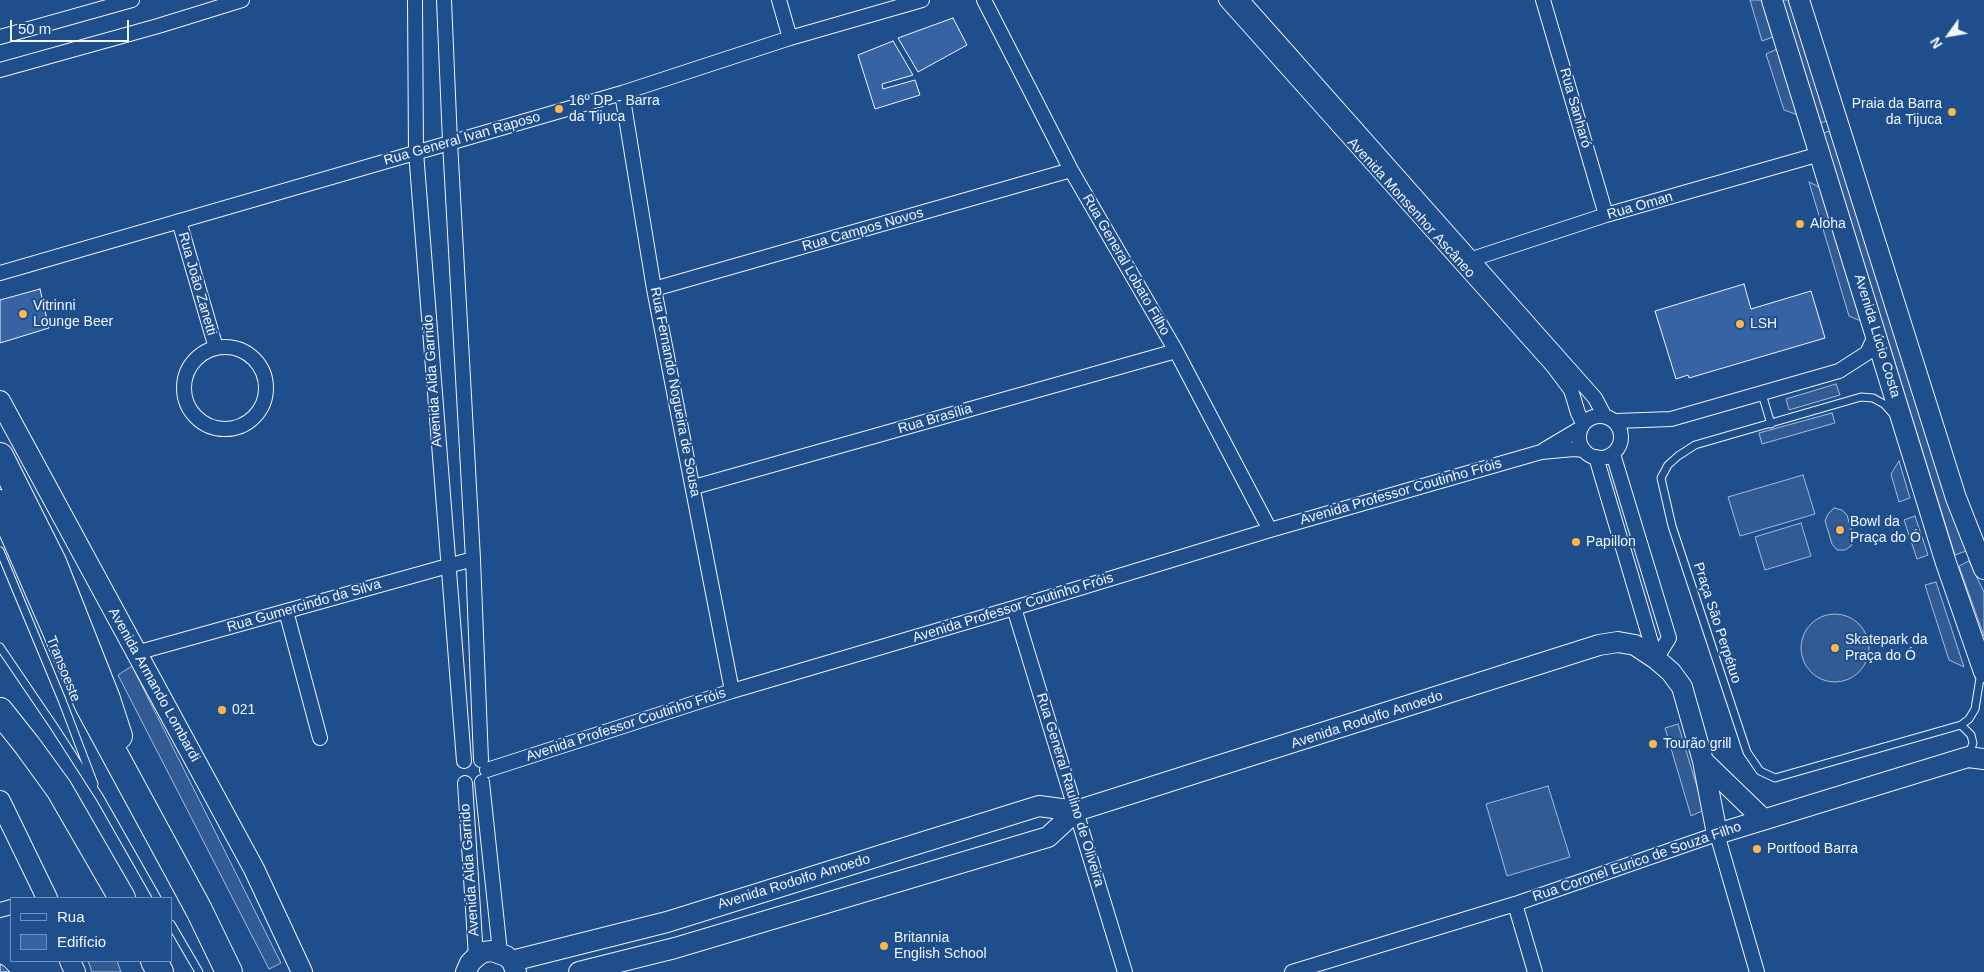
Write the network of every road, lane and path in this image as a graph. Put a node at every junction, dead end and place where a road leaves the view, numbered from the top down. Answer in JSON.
{"nodes":[{"id":1,"x":132,"y":0,"type":"edge"},
{"id":2,"x":242,"y":0,"type":"edge"},
{"id":3,"x":415,"y":0,"type":"edge"},
{"id":4,"x":444,"y":0,"type":"edge"},
{"id":5,"x":779,"y":0,"type":"edge"},
{"id":6,"x":922,"y":0,"type":"edge"},
{"id":7,"x":984,"y":0,"type":"edge"},
{"id":8,"x":1226,"y":0,"type":"edge"},
{"id":9,"x":1242,"y":0,"type":"edge"},
{"id":10,"x":1544,"y":0,"type":"edge"},
{"id":11,"x":1772,"y":0,"type":"edge"},
{"id":12,"x":1799,"y":0,"type":"edge"},
{"id":13,"x":0,"y":36,"type":"edge"},
{"id":14,"x":790,"y":38,"type":"junction"},
{"id":15,"x":0,"y":70,"type":"edge"},
{"id":16,"x":622,"y":93,"type":"junction"},
{"id":17,"x":450,"y":142,"type":"junction"},
{"id":18,"x":416,"y":152,"type":"junction"},
{"id":19,"x":1820,"y":154,"type":"junction"},
{"id":20,"x":1072,"y":170,"type":"junction"},
{"id":21,"x":1606,"y":215,"type":"junction"},
{"id":22,"x":179,"y":220,"type":"junction"},
{"id":23,"x":1467,"y":261,"type":"junction"},
{"id":24,"x":0,"y":273,"type":"edge"},
{"id":25,"x":654,"y":289,"type":"junction"},
{"id":26,"x":1876,"y":334,"type":"junction"},
{"id":27,"x":216,"y":348,"type":"junction"},
{"id":28,"x":1176,"y":351,"type":"junction"},
{"id":29,"x":1762,"y":394,"type":"junction"},
{"id":30,"x":0,"y":401,"type":"edge"},
{"id":31,"x":1610,"y":418,"type":"junction"},
{"id":32,"x":1771,"y":424,"type":"junction"},
{"id":33,"x":1904,"y":425,"type":"junction"},
{"id":34,"x":1582,"y":426,"type":"junction"},
{"id":35,"x":1584,"y":450,"type":"junction"},
{"id":36,"x":1541,"y":452,"type":"junction"},
{"id":37,"x":1614,"y":454,"type":"junction"},
{"id":38,"x":0,"y":456,"type":"edge"},
{"id":39,"x":1596,"y":458,"type":"junction"},
{"id":40,"x":694,"y":487,"type":"junction"},
{"id":41,"x":0,"y":503,"type":"edge"},
{"id":42,"x":1270,"y":530,"type":"junction"},
{"id":43,"x":0,"y":551,"type":"edge"},
{"id":44,"x":473,"y":560,"type":"junction"},
{"id":45,"x":447,"y":566,"type":"junction"},
{"id":46,"x":1984,"y":569,"type":"edge"},
{"id":47,"x":1014,"y":608,"type":"junction"},
{"id":48,"x":286,"y":611,"type":"junction"},
{"id":49,"x":0,"y":647,"type":"edge"},
{"id":50,"x":136,"y":653,"type":"junction"},
{"id":51,"x":1656,"y":658,"type":"junction"},
{"id":52,"x":1983,"y":669,"type":"edge"},
{"id":53,"x":732,"y":691,"type":"junction"},
{"id":54,"x":0,"y":711,"type":"edge"},
{"id":55,"x":1961,"y":725,"type":"junction"},
{"id":56,"x":0,"y":736,"type":"edge"},
{"id":57,"x":320,"y":738,"type":"dead end"},
{"id":58,"x":1976,"y":758,"type":"edge"},
{"id":59,"x":464,"y":761,"type":"junction"},
{"id":60,"x":1703,"y":761,"type":"junction"},
{"id":61,"x":484,"y":771,"type":"junction"},
{"id":62,"x":465,"y":783,"type":"junction"},
{"id":63,"x":100,"y":798,"type":"junction"},
{"id":64,"x":140,"y":798,"type":"junction"},
{"id":65,"x":0,"y":801,"type":"edge"},
{"id":66,"x":1076,"y":812,"type":"junction"},
{"id":67,"x":1763,"y":819,"type":"junction"},
{"id":68,"x":1717,"y":834,"type":"junction"},
{"id":69,"x":90,"y":841,"type":"junction"},
{"id":70,"x":44,"y":897,"type":"edge"},
{"id":71,"x":121,"y":897,"type":"edge"},
{"id":72,"x":156,"y":897,"type":"edge"},
{"id":73,"x":1515,"y":904,"type":"junction"},
{"id":74,"x":667,"y":922,"type":"junction"},
{"id":75,"x":172,"y":926,"type":"edge"},
{"id":76,"x":675,"y":948,"type":"junction"},
{"id":77,"x":509,"y":962,"type":"edge"},
{"id":78,"x":471,"y":964,"type":"edge"},
{"id":79,"x":199,"y":972,"type":"edge"},
{"id":80,"x":229,"y":972,"type":"edge"},
{"id":81,"x":302,"y":972,"type":"edge"},
{"id":82,"x":582,"y":972,"type":"edge"},
{"id":83,"x":1126,"y":972,"type":"edge"},
{"id":84,"x":1292,"y":972,"type":"edge"},
{"id":85,"x":1535,"y":972,"type":"edge"},
{"id":86,"x":1757,"y":972,"type":"edge"}],
"edges":[{"from":1,"to":13,"type":"street"},
{"from":2,"to":15,"type":"street"},
{"from":3,"to":18,"type":"street","name":"Avenida Alda Garrido"},
{"from":4,"to":17,"type":"street","name":"Avenida Alda Garrido"},
{"from":5,"to":14,"type":"street"},
{"from":6,"to":14,"type":"street","name":"Rua General Ivan Raposo"},
{"from":7,"to":20,"type":"street","name":"Rua General Lobato Filho"},
{"from":8,"to":23,"type":"street","name":"Avenida Monsenhor Ascâneo"},
{"from":9,"to":23,"type":"street","name":"Avenida Monsenhor Ascâneo"},
{"from":10,"to":21,"type":"street","name":"Rua Sanharó"},
{"from":11,"to":19,"type":"street","name":"Avenida Lúcio Costa"},
{"from":12,"to":46,"type":"street","name":"Avenida Lúcio Costa"},
{"from":14,"to":16,"type":"street","name":"Rua General Ivan Raposo"},
{"from":16,"to":17,"type":"street","name":"Rua General Ivan Raposo"},
{"from":16,"to":25,"type":"street","name":"Rua Fernando Nogueira de Sousa"},
{"from":17,"to":18,"type":"street","name":"Rua General Ivan Raposo"},
{"from":17,"to":44,"type":"street","name":"Avenida Alda Garrido"},
{"from":18,"to":22,"type":"street","name":"Rua General Ivan Raposo"},
{"from":18,"to":45,"type":"street","name":"Avenida Alda Garrido"},
{"from":19,"to":21,"type":"street","name":"Rua Oman"},
{"from":19,"to":26,"type":"street","name":"Avenida Lúcio Costa"},
{"from":20,"to":25,"type":"street","name":"Rua Campos Novos"},
{"from":20,"to":28,"type":"street","name":"Rua General Lobato Filho"},
{"from":21,"to":23,"type":"street","name":"Rua Oman"},
{"from":22,"to":24,"type":"street","name":"Rua General Ivan Raposo"},
{"from":22,"to":27,"type":"street","name":"Rua João Zanetti"},
{"from":23,"to":31,"type":"street","name":"Avenida Monsenhor Ascâneo"},
{"from":23,"to":34,"type":"street","name":"Avenida Monsenhor Ascâneo"},
{"from":25,"to":40,"type":"street","name":"Rua Fernando Nogueira de Sousa"},
{"from":26,"to":29,"type":"street"},
{"from":26,"to":33,"type":"street","name":"Avenida Lúcio Costa"},
{"from":27,"to":27,"type":"street","name":"Rua João Zanetti"},
{"from":28,"to":40,"type":"street","name":"Rua Brasília"},
{"from":28,"to":42,"type":"street","name":"Rua General Lobato Filho"},
{"from":29,"to":31,"type":"street"},
{"from":29,"to":32,"type":"lane"},
{"from":30,"to":50,"type":"street","name":"Avenida Armando Lombardi"},
{"from":31,"to":34,"type":"street"},
{"from":31,"to":37,"type":"street"},
{"from":32,"to":33,"type":"lane","name":"Praça São Perpétuo"},
{"from":32,"to":55,"type":"lane","name":"Praça São Perpétuo"},
{"from":33,"to":52,"type":"street","name":"Avenida Lúcio Costa"},
{"from":34,"to":35,"type":"street"},
{"from":34,"to":36,"type":"street","name":"Avenida Professor Coutinho Fróis"},
{"from":35,"to":36,"type":"street","name":"Avenida Professor Coutinho Fróis"},
{"from":35,"to":39,"type":"street"},
{"from":36,"to":42,"type":"street","name":"Avenida Professor Coutinho Fróis"},
{"from":37,"to":39,"type":"street"},
{"from":37,"to":51,"type":"street"},
{"from":38,"to":64,"type":"highway"},
{"from":39,"to":51,"type":"street"},
{"from":40,"to":53,"type":"street","name":"Rua Fernando Nogueira de Sousa"},
{"from":41,"to":64,"type":"highway"},
{"from":42,"to":47,"type":"street","name":"Avenida Professor Coutinho Fróis"},
{"from":43,"to":63,"type":"lane","name":"Transoeste"},
{"from":44,"to":45,"type":"street","name":"Rua Gumercindo da Silva"},
{"from":44,"to":61,"type":"street","name":"Avenida Alda Garrido"},
{"from":45,"to":48,"type":"street","name":"Rua Gumercindo da Silva"},
{"from":45,"to":59,"type":"street","name":"Avenida Alda Garrido"},
{"from":47,"to":53,"type":"street","name":"Avenida Professor Coutinho Fróis"},
{"from":47,"to":66,"type":"street","name":"Rua General Raulino de Oliveira"},
{"from":48,"to":50,"type":"street","name":"Rua Gumercindo da Silva"},
{"from":48,"to":57,"type":"street"},
{"from":49,"to":63,"type":"lane","name":"Transoeste"},
{"from":50,"to":81,"type":"street","name":"Avenida Armando Lombardi"},
{"from":51,"to":60,"type":"street","name":"Avenida Rodolfo Amoedo"},
{"from":51,"to":66,"type":"street","name":"Avenida Rodolfo Amoedo"},
{"from":52,"to":55,"type":"lane"},
{"from":53,"to":61,"type":"street","name":"Avenida Professor Coutinho Fróis"},
{"from":54,"to":69,"type":"highway"},
{"from":55,"to":58,"type":"lane"},
{"from":56,"to":69,"type":"highway"},
{"from":58,"to":67,"type":"street","name":"Rua Coronel Eurico de Souza Filho"},
{"from":59,"to":61,"type":"street"},
{"from":59,"to":62,"type":"street"},
{"from":60,"to":67,"type":"street"},
{"from":60,"to":68,"type":"street"},
{"from":61,"to":62,"type":"street"},
{"from":61,"to":77,"type":"street","name":"Avenida Alda Garrido"},
{"from":62,"to":78,"type":"street","name":"Avenida Alda Garrido"},
{"from":63,"to":72,"type":"lane","name":"Transoeste"},
{"from":64,"to":80,"type":"highway"},
{"from":65,"to":70,"type":"street"},
{"from":66,"to":74,"type":"street","name":"Avenida Rodolfo Amoedo"},
{"from":66,"to":76,"type":"street","name":"Avenida Rodolfo Amoedo"},
{"from":66,"to":83,"type":"street","name":"Rua General Raulino de Oliveira"},
{"from":67,"to":68,"type":"street","name":"Rua Coronel Eurico de Souza Filho"},
{"from":68,"to":73,"type":"street","name":"Rua Coronel Eurico de Souza Filho"},
{"from":68,"to":86,"type":"street"},
{"from":69,"to":71,"type":"highway"},
{"from":73,"to":84,"type":"street","name":"Rua Coronel Eurico de Souza Filho"},
{"from":73,"to":85,"type":"street"},
{"from":74,"to":76,"type":"street"},
{"from":74,"to":77,"type":"street","name":"Avenida Rodolfo Amoedo"},
{"from":75,"to":79,"type":"lane"},
{"from":76,"to":82,"type":"street","name":"Avenida Rodolfo Amoedo"},
{"from":77,"to":78,"type":"street","name":"Avenida Rodolfo Amoedo"}]}
